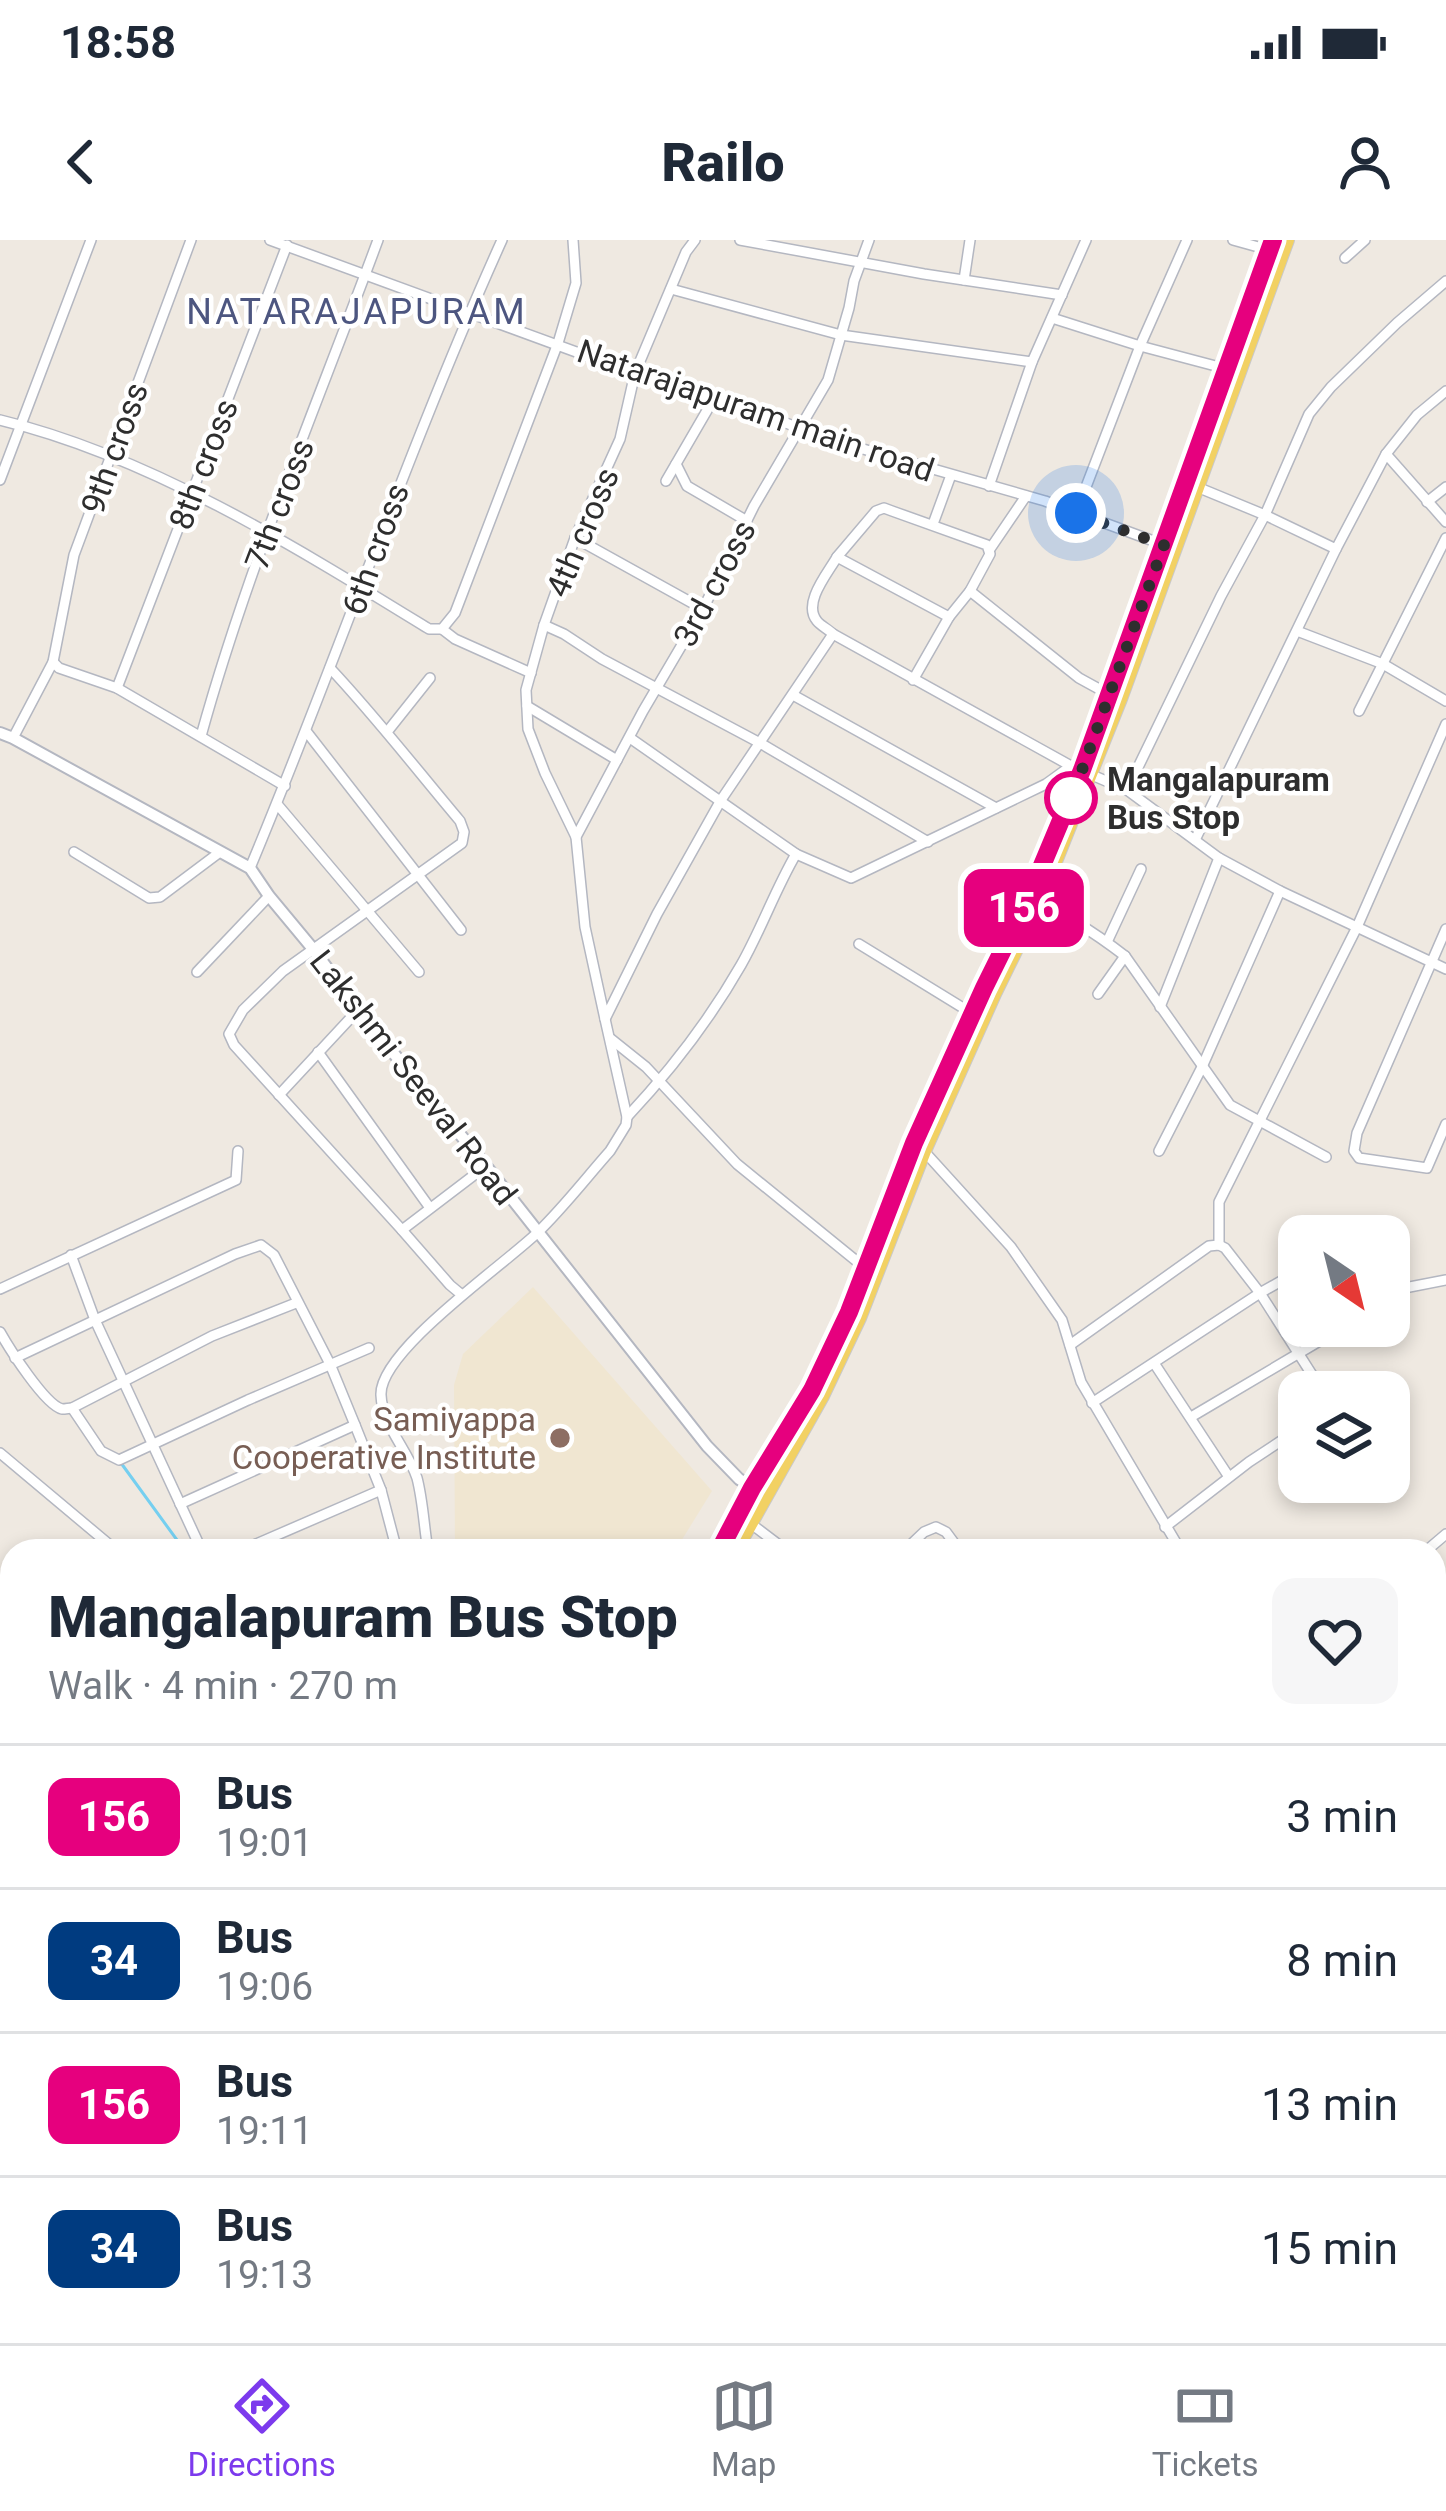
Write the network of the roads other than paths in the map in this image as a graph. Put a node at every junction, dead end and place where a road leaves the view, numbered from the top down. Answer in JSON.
{"nodes":[{"id":1,"x":92,"y":240,"type":"edge"},
{"id":2,"x":191,"y":240,"type":"edge"},
{"id":3,"x":270,"y":240,"type":"edge"},
{"id":4,"x":378,"y":240,"type":"edge"},
{"id":5,"x":502,"y":240,"type":"edge"},
{"id":6,"x":573,"y":240,"type":"edge"},
{"id":7,"x":695,"y":240,"type":"edge"},
{"id":8,"x":740,"y":240,"type":"edge"},
{"id":9,"x":869,"y":240,"type":"edge"},
{"id":10,"x":970,"y":240,"type":"edge"},
{"id":11,"x":1086,"y":240,"type":"edge"},
{"id":12,"x":1187,"y":240,"type":"edge"},
{"id":13,"x":1233,"y":240,"type":"edge"},
{"id":14,"x":1366,"y":240,"type":"edge"},
{"id":15,"x":288,"y":243,"type":"edge"},
{"id":16,"x":1275,"y":243,"type":"edge"},
{"id":17,"x":1345,"y":258,"type":"dead end"},
{"id":18,"x":860,"y":261,"type":"junction"},
{"id":19,"x":365,"y":274,"type":"junction"},
{"id":20,"x":964,"y":280,"type":"junction"},
{"id":21,"x":1446,"y":281,"type":"edge"},
{"id":22,"x":671,"y":289,"type":"junction"},
{"id":23,"x":1062,"y":295,"type":"junction"},
{"id":24,"x":469,"y":313,"type":"junction"},
{"id":25,"x":1052,"y":318,"type":"junction"},
{"id":26,"x":841,"y":335,"type":"junction"},
{"id":27,"x":558,"y":344,"type":"junction"},
{"id":28,"x":1140,"y":346,"type":"junction"},
{"id":29,"x":1032,"y":362,"type":"junction"},
{"id":30,"x":1227,"y":369,"type":"junction"},
{"id":31,"x":635,"y":373,"type":"junction"},
{"id":32,"x":1446,"y":391,"type":"edge"},
{"id":33,"x":716,"y":395,"type":"junction"},
{"id":34,"x":0,"y":420,"type":"edge"},
{"id":35,"x":21,"y":425,"type":"junction"},
{"id":36,"x":799,"y":429,"type":"junction"},
{"id":37,"x":1386,"y":454,"type":"junction"},
{"id":38,"x":110,"y":457,"type":"junction"},
{"id":39,"x":676,"y":464,"type":"junction"},
{"id":40,"x":951,"y":476,"type":"junction"},
{"id":41,"x":0,"y":479,"type":"edge"},
{"id":42,"x":666,"y":482,"type":"dead end"},
{"id":43,"x":989,"y":486,"type":"junction"},
{"id":44,"x":1446,"y":487,"type":"edge"},
{"id":45,"x":1197,"y":488,"type":"junction"},
{"id":46,"x":192,"y":495,"type":"junction"},
{"id":47,"x":1026,"y":496,"type":"junction"},
{"id":48,"x":1427,"y":502,"type":"junction"},
{"id":49,"x":1076,"y":513,"type":"junction"},
{"id":50,"x":1265,"y":515,"type":"junction"},
{"id":51,"x":747,"y":521,"type":"junction"},
{"id":52,"x":1446,"y":522,"type":"edge"},
{"id":53,"x":933,"y":524,"type":"junction"},
{"id":54,"x":266,"y":532,"type":"junction"},
{"id":55,"x":575,"y":538,"type":"junction"},
{"id":56,"x":1446,"y":538,"type":"edge"},
{"id":57,"x":1170,"y":548,"type":"junction"},
{"id":58,"x":990,"y":549,"type":"junction"},
{"id":59,"x":1336,"y":549,"type":"junction"},
{"id":60,"x":837,"y":557,"type":"junction"},
{"id":61,"x":362,"y":587,"type":"junction"},
{"id":62,"x":970,"y":591,"type":"junction"},
{"id":63,"x":703,"y":609,"type":"junction"},
{"id":64,"x":949,"y":617,"type":"junction"},
{"id":65,"x":544,"y":625,"type":"junction"},
{"id":66,"x":442,"y":629,"type":"junction"},
{"id":67,"x":1297,"y":631,"type":"junction"},
{"id":68,"x":833,"y":634,"type":"junction"},
{"id":69,"x":53,"y":662,"type":"junction"},
{"id":70,"x":1383,"y":664,"type":"junction"},
{"id":71,"x":329,"y":668,"type":"junction"},
{"id":72,"x":531,"y":673,"type":"junction"},
{"id":73,"x":430,"y":678,"type":"dead end"},
{"id":74,"x":913,"y":680,"type":"junction"},
{"id":75,"x":658,"y":687,"type":"junction"},
{"id":76,"x":118,"y":688,"type":"junction"},
{"id":77,"x":793,"y":695,"type":"junction"},
{"id":78,"x":1115,"y":697,"type":"junction"},
{"id":79,"x":1446,"y":701,"type":"edge"},
{"id":80,"x":527,"y":706,"type":"junction"},
{"id":81,"x":1359,"y":711,"type":"dead end"},
{"id":82,"x":1446,"y":724,"type":"edge"},
{"id":83,"x":306,"y":731,"type":"junction"},
{"id":84,"x":387,"y":732,"type":"junction"},
{"id":85,"x":0,"y":734,"type":"edge"},
{"id":86,"x":201,"y":736,"type":"junction"},
{"id":87,"x":630,"y":737,"type":"junction"},
{"id":88,"x":14,"y":738,"type":"junction"},
{"id":89,"x":760,"y":743,"type":"junction"},
{"id":90,"x":617,"y":760,"type":"junction"},
{"id":91,"x":1082,"y":770,"type":"junction"},
{"id":92,"x":285,"y":786,"type":"junction"},
{"id":93,"x":1127,"y":790,"type":"junction"},
{"id":94,"x":722,"y":800,"type":"junction"},
{"id":95,"x":277,"y":804,"type":"junction"},
{"id":96,"x":995,"y":808,"type":"junction"},
{"id":97,"x":576,"y":837,"type":"junction"},
{"id":98,"x":1195,"y":840,"type":"junction"},
{"id":99,"x":928,"y":842,"type":"junction"},
{"id":100,"x":74,"y":852,"type":"dead end"},
{"id":101,"x":220,"y":852,"type":"junction"},
{"id":102,"x":796,"y":854,"type":"junction"},
{"id":103,"x":1219,"y":858,"type":"junction"},
{"id":104,"x":250,"y":868,"type":"junction"},
{"id":105,"x":1141,"y":869,"type":"dead end"},
{"id":106,"x":419,"y":873,"type":"junction"},
{"id":107,"x":1280,"y":891,"type":"junction"},
{"id":108,"x":268,"y":896,"type":"junction"},
{"id":109,"x":1038,"y":904,"type":"junction"},
{"id":110,"x":368,"y":911,"type":"junction"},
{"id":111,"x":1358,"y":927,"type":"junction"},
{"id":112,"x":1446,"y":929,"type":"edge"},
{"id":113,"x":461,"y":930,"type":"dead end"},
{"id":114,"x":1107,"y":942,"type":"junction"},
{"id":115,"x":859,"y":944,"type":"dead end"},
{"id":116,"x":313,"y":949,"type":"junction"},
{"id":117,"x":1124,"y":956,"type":"junction"},
{"id":118,"x":1431,"y":962,"type":"junction"},
{"id":119,"x":1446,"y":970,"type":"edge"},
{"id":120,"x":197,"y":972,"type":"dead end"},
{"id":121,"x":419,"y":972,"type":"dead end"},
{"id":122,"x":1098,"y":994,"type":"dead end"},
{"id":123,"x":1160,"y":1007,"type":"junction"},
{"id":124,"x":358,"y":1010,"type":"junction"},
{"id":125,"x":973,"y":1014,"type":"junction"},
{"id":126,"x":605,"y":1019,"type":"junction"},
{"id":127,"x":609,"y":1038,"type":"junction"},
{"id":128,"x":318,"y":1052,"type":"junction"},
{"id":129,"x":1202,"y":1067,"type":"junction"},
{"id":130,"x":660,"y":1082,"type":"junction"},
{"id":131,"x":279,"y":1095,"type":"junction"},
{"id":132,"x":627,"y":1117,"type":"junction"},
{"id":133,"x":1260,"y":1121,"type":"junction"},
{"id":134,"x":1446,"y":1124,"type":"edge"},
{"id":135,"x":919,"y":1147,"type":"junction"},
{"id":136,"x":238,"y":1151,"type":"dead end"},
{"id":137,"x":1159,"y":1151,"type":"dead end"},
{"id":138,"x":1326,"y":1156,"type":"dead end"},
{"id":139,"x":486,"y":1166,"type":"junction"},
{"id":140,"x":430,"y":1208,"type":"junction"},
{"id":141,"x":402,"y":1230,"type":"junction"},
{"id":142,"x":537,"y":1233,"type":"junction"},
{"id":143,"x":1219,"y":1245,"type":"junction"},
{"id":144,"x":71,"y":1255,"type":"junction"},
{"id":145,"x":865,"y":1268,"type":"junction"},
{"id":146,"x":1446,"y":1280,"type":"edge"},
{"id":147,"x":1278,"y":1283,"type":"edge"},
{"id":148,"x":1410,"y":1287,"type":"edge"},
{"id":149,"x":0,"y":1289,"type":"edge"},
{"id":150,"x":1260,"y":1293,"type":"junction"},
{"id":151,"x":462,"y":1295,"type":"junction"},
{"id":152,"x":296,"y":1303,"type":"junction"},
{"id":153,"x":95,"y":1320,"type":"junction"},
{"id":154,"x":0,"y":1332,"type":"edge"},
{"id":155,"x":1070,"y":1345,"type":"junction"},
{"id":156,"x":1311,"y":1347,"type":"edge"},
{"id":157,"x":369,"y":1348,"type":"dead end"},
{"id":158,"x":1300,"y":1354,"type":"junction"},
{"id":159,"x":15,"y":1358,"type":"junction"},
{"id":160,"x":1154,"y":1363,"type":"junction"},
{"id":161,"x":330,"y":1364,"type":"junction"},
{"id":162,"x":1310,"y":1371,"type":"edge"},
{"id":163,"x":122,"y":1380,"type":"junction"},
{"id":164,"x":817,"y":1393,"type":"junction"},
{"id":165,"x":1092,"y":1403,"type":"junction"},
{"id":166,"x":72,"y":1408,"type":"junction"},
{"id":167,"x":1191,"y":1417,"type":"junction"},
{"id":168,"x":356,"y":1425,"type":"junction"},
{"id":169,"x":1278,"y":1443,"type":"edge"},
{"id":170,"x":152,"y":1444,"type":"junction"},
{"id":171,"x":0,"y":1454,"type":"edge"},
{"id":172,"x":1229,"y":1477,"type":"junction"},
{"id":173,"x":381,"y":1490,"type":"junction"},
{"id":174,"x":759,"y":1492,"type":"junction"},
{"id":175,"x":180,"y":1504,"type":"junction"},
{"id":176,"x":750,"y":1523,"type":"junction"},
{"id":177,"x":1165,"y":1527,"type":"junction"},
{"id":178,"x":103,"y":1539,"type":"edge"},
{"id":179,"x":196,"y":1539,"type":"edge"},
{"id":180,"x":268,"y":1539,"type":"edge"},
{"id":181,"x":394,"y":1539,"type":"edge"},
{"id":182,"x":426,"y":1539,"type":"edge"},
{"id":183,"x":727,"y":1539,"type":"edge"},
{"id":184,"x":741,"y":1539,"type":"edge"},
{"id":185,"x":771,"y":1539,"type":"edge"},
{"id":186,"x":917,"y":1539,"type":"edge"},
{"id":187,"x":951,"y":1539,"type":"edge"},
{"id":188,"x":1172,"y":1539,"type":"edge"}],
"edges":[{"from":1,"to":35,"type":"street"},
{"from":2,"to":38,"type":"street","name":"9th cross"},
{"from":3,"to":15,"type":"street","name":"Natarajapuram main road"},
{"from":4,"to":19,"type":"street","name":"7th cross"},
{"from":5,"to":24,"type":"street","name":"6th cross"},
{"from":6,"to":27,"type":"street"},
{"from":7,"to":22,"type":"street","name":"4th cross"},
{"from":8,"to":18,"type":"street"},
{"from":9,"to":18,"type":"street","name":"3rd cross"},
{"from":10,"to":20,"type":"street"},
{"from":11,"to":23,"type":"street"},
{"from":12,"to":28,"type":"street"},
{"from":13,"to":16,"type":"street"},
{"from":14,"to":17,"type":"street"},
{"from":15,"to":19,"type":"street","name":"Natarajapuram main road"},
{"from":15,"to":46,"type":"street","name":"8th cross"},
{"from":16,"to":30,"type":"main road"},
{"from":16,"to":45,"type":"main road"},
{"from":18,"to":20,"type":"street"},
{"from":18,"to":26,"type":"street","name":"3rd cross"},
{"from":19,"to":24,"type":"street","name":"Natarajapuram main road"},
{"from":19,"to":54,"type":"street","name":"7th cross"},
{"from":20,"to":23,"type":"street"},
{"from":21,"to":50,"type":"street"},
{"from":22,"to":26,"type":"street"},
{"from":22,"to":31,"type":"street","name":"4th cross"},
{"from":23,"to":25,"type":"street"},
{"from":24,"to":27,"type":"street","name":"Natarajapuram main road"},
{"from":24,"to":61,"type":"street","name":"6th cross"},
{"from":25,"to":28,"type":"street"},
{"from":25,"to":29,"type":"street"},
{"from":26,"to":29,"type":"street"},
{"from":26,"to":36,"type":"street","name":"3rd cross"},
{"from":27,"to":31,"type":"street","name":"Natarajapuram main road"},
{"from":27,"to":66,"type":"street"},
{"from":28,"to":30,"type":"street"},
{"from":28,"to":49,"type":"street"},
{"from":29,"to":43,"type":"street"},
{"from":30,"to":57,"type":"main road"},
{"from":31,"to":33,"type":"street","name":"Natarajapuram main road"},
{"from":31,"to":55,"type":"street","name":"4th cross"},
{"from":32,"to":37,"type":"street"},
{"from":33,"to":36,"type":"street","name":"Natarajapuram main road"},
{"from":33,"to":39,"type":"street"},
{"from":34,"to":35,"type":"street"},
{"from":35,"to":38,"type":"street"},
{"from":35,"to":41,"type":"street"},
{"from":36,"to":40,"type":"street","name":"Natarajapuram main road"},
{"from":36,"to":51,"type":"street","name":"3rd cross"},
{"from":37,"to":48,"type":"street"},
{"from":37,"to":59,"type":"street"},
{"from":38,"to":46,"type":"street"},
{"from":38,"to":69,"type":"street","name":"9th cross"},
{"from":39,"to":42,"type":"street"},
{"from":39,"to":51,"type":"street"},
{"from":40,"to":43,"type":"street","name":"Natarajapuram main road"},
{"from":40,"to":53,"type":"street"},
{"from":43,"to":47,"type":"street","name":"Natarajapuram main road"},
{"from":44,"to":48,"type":"street"},
{"from":45,"to":50,"type":"street"},
{"from":45,"to":57,"type":"main road"},
{"from":46,"to":54,"type":"street"},
{"from":46,"to":76,"type":"street","name":"8th cross"},
{"from":47,"to":49,"type":"street","name":"Natarajapuram main road"},
{"from":47,"to":58,"type":"street"},
{"from":48,"to":52,"type":"street"},
{"from":49,"to":57,"type":"street","name":"Natarajapuram main road"},
{"from":50,"to":59,"type":"street"},
{"from":50,"to":93,"type":"street"},
{"from":51,"to":63,"type":"street","name":"3rd cross"},
{"from":53,"to":58,"type":"street"},
{"from":53,"to":60,"type":"street"},
{"from":54,"to":61,"type":"street"},
{"from":54,"to":86,"type":"street","name":"7th cross"},
{"from":55,"to":63,"type":"street"},
{"from":55,"to":65,"type":"street","name":"4th cross"},
{"from":56,"to":70,"type":"street"},
{"from":57,"to":78,"type":"main road"},
{"from":58,"to":62,"type":"street"},
{"from":59,"to":67,"type":"street"},
{"from":60,"to":64,"type":"street"},
{"from":60,"to":68,"type":"street"},
{"from":61,"to":66,"type":"street"},
{"from":61,"to":71,"type":"street","name":"6th cross"},
{"from":62,"to":64,"type":"street"},
{"from":62,"to":78,"type":"street"},
{"from":63,"to":75,"type":"street","name":"3rd cross"},
{"from":64,"to":74,"type":"street"},
{"from":65,"to":72,"type":"street","name":"4th cross"},
{"from":65,"to":75,"type":"street"},
{"from":66,"to":72,"type":"street"},
{"from":67,"to":70,"type":"street"},
{"from":67,"to":98,"type":"street"},
{"from":68,"to":74,"type":"street"},
{"from":68,"to":77,"type":"street"},
{"from":69,"to":76,"type":"street"},
{"from":69,"to":88,"type":"street","name":"9th cross"},
{"from":70,"to":79,"type":"street"},
{"from":70,"to":81,"type":"street"},
{"from":71,"to":83,"type":"street","name":"6th cross"},
{"from":71,"to":84,"type":"street"},
{"from":72,"to":80,"type":"street","name":"4th cross"},
{"from":73,"to":84,"type":"street"},
{"from":74,"to":91,"type":"street"},
{"from":75,"to":87,"type":"street","name":"3rd cross"},
{"from":75,"to":89,"type":"street"},
{"from":76,"to":86,"type":"street"},
{"from":77,"to":89,"type":"street"},
{"from":77,"to":96,"type":"street"},
{"from":78,"to":91,"type":"main road"},
{"from":80,"to":90,"type":"street"},
{"from":80,"to":97,"type":"street","name":"4th cross"},
{"from":82,"to":111,"type":"street"},
{"from":83,"to":92,"type":"street","name":"6th cross"},
{"from":83,"to":106,"type":"street"},
{"from":84,"to":106,"type":"street"},
{"from":85,"to":88,"type":"street","name":"Lakshmi Seeval Road"},
{"from":86,"to":92,"type":"street"},
{"from":87,"to":90,"type":"street","name":"3rd cross"},
{"from":87,"to":94,"type":"street"},
{"from":88,"to":101,"type":"street","name":"Lakshmi Seeval Road"},
{"from":89,"to":94,"type":"street"},
{"from":89,"to":99,"type":"street"},
{"from":90,"to":97,"type":"street","name":"3rd cross"},
{"from":91,"to":93,"type":"street"},
{"from":91,"to":96,"type":"street"},
{"from":91,"to":109,"type":"main road"},
{"from":91,"to":125,"type":"main road"},
{"from":92,"to":95,"type":"street","name":"6th cross"},
{"from":93,"to":98,"type":"street"},
{"from":94,"to":102,"type":"street"},
{"from":94,"to":126,"type":"street"},
{"from":95,"to":104,"type":"street","name":"6th cross"},
{"from":95,"to":110,"type":"street"},
{"from":96,"to":99,"type":"street"},
{"from":97,"to":126,"type":"street"},
{"from":98,"to":103,"type":"street"},
{"from":99,"to":102,"type":"street"},
{"from":100,"to":101,"type":"street"},
{"from":101,"to":104,"type":"street","name":"Lakshmi Seeval Road"},
{"from":102,"to":130,"type":"street"},
{"from":103,"to":107,"type":"street"},
{"from":103,"to":123,"type":"street"},
{"from":104,"to":108,"type":"street","name":"Lakshmi Seeval Road"},
{"from":105,"to":114,"type":"street"},
{"from":106,"to":110,"type":"street"},
{"from":106,"to":113,"type":"street"},
{"from":107,"to":111,"type":"street"},
{"from":107,"to":129,"type":"street"},
{"from":108,"to":116,"type":"street","name":"Lakshmi Seeval Road"},
{"from":108,"to":120,"type":"street"},
{"from":109,"to":114,"type":"street"},
{"from":109,"to":135,"type":"main road"},
{"from":110,"to":116,"type":"street"},
{"from":110,"to":121,"type":"street"},
{"from":111,"to":118,"type":"street"},
{"from":111,"to":133,"type":"street"},
{"from":112,"to":118,"type":"street"},
{"from":114,"to":117,"type":"street"},
{"from":115,"to":125,"type":"street"},
{"from":116,"to":124,"type":"street","name":"Lakshmi Seeval Road"},
{"from":116,"to":131,"type":"street"},
{"from":117,"to":122,"type":"street"},
{"from":117,"to":123,"type":"street"},
{"from":118,"to":119,"type":"street"},
{"from":118,"to":134,"type":"street"},
{"from":123,"to":129,"type":"street"},
{"from":124,"to":128,"type":"street"},
{"from":124,"to":139,"type":"street","name":"Lakshmi Seeval Road"},
{"from":125,"to":135,"type":"main road"},
{"from":126,"to":127,"type":"street"},
{"from":127,"to":130,"type":"street"},
{"from":127,"to":132,"type":"street"},
{"from":128,"to":131,"type":"street"},
{"from":128,"to":140,"type":"street"},
{"from":129,"to":133,"type":"street"},
{"from":129,"to":137,"type":"street"},
{"from":130,"to":132,"type":"street"},
{"from":130,"to":145,"type":"street"},
{"from":131,"to":141,"type":"street"},
{"from":132,"to":142,"type":"street"},
{"from":133,"to":138,"type":"street"},
{"from":133,"to":143,"type":"street"},
{"from":135,"to":145,"type":"main road"},
{"from":135,"to":155,"type":"street"},
{"from":135,"to":164,"type":"main road"},
{"from":136,"to":144,"type":"street"},
{"from":139,"to":140,"type":"street"},
{"from":139,"to":142,"type":"street","name":"Lakshmi Seeval Road"},
{"from":140,"to":141,"type":"street"},
{"from":141,"to":151,"type":"street"},
{"from":142,"to":151,"type":"street"},
{"from":142,"to":174,"type":"street","name":"Lakshmi Seeval Road"},
{"from":143,"to":150,"type":"street"},
{"from":143,"to":155,"type":"street"},
{"from":144,"to":149,"type":"street"},
{"from":144,"to":153,"type":"street"},
{"from":145,"to":164,"type":"main road"},
{"from":146,"to":148,"type":"street"},
{"from":147,"to":150,"type":"street"},
{"from":150,"to":158,"type":"street"},
{"from":150,"to":160,"type":"street"},
{"from":151,"to":182,"type":"street"},
{"from":152,"to":153,"type":"street"},
{"from":152,"to":161,"type":"street"},
{"from":152,"to":163,"type":"street"},
{"from":153,"to":159,"type":"street"},
{"from":153,"to":163,"type":"street"},
{"from":154,"to":159,"type":"street"},
{"from":155,"to":165,"type":"street"},
{"from":156,"to":158,"type":"street"},
{"from":157,"to":161,"type":"street"},
{"from":158,"to":162,"type":"street"},
{"from":158,"to":167,"type":"street"},
{"from":159,"to":166,"type":"street"},
{"from":160,"to":165,"type":"street"},
{"from":160,"to":167,"type":"street"},
{"from":161,"to":168,"type":"street"},
{"from":161,"to":170,"type":"street"},
{"from":163,"to":166,"type":"street"},
{"from":163,"to":170,"type":"street"},
{"from":164,"to":174,"type":"main road"},
{"from":165,"to":177,"type":"street"},
{"from":166,"to":170,"type":"street"},
{"from":167,"to":172,"type":"street"},
{"from":168,"to":173,"type":"street"},
{"from":168,"to":175,"type":"street"},
{"from":169,"to":172,"type":"street"},
{"from":170,"to":175,"type":"street"},
{"from":171,"to":178,"type":"street"},
{"from":172,"to":177,"type":"street"},
{"from":173,"to":180,"type":"street"},
{"from":173,"to":181,"type":"street"},
{"from":174,"to":176,"type":"main road"},
{"from":174,"to":183,"type":"main road"},
{"from":175,"to":179,"type":"street"},
{"from":176,"to":184,"type":"main road"},
{"from":176,"to":185,"type":"street"},
{"from":177,"to":188,"type":"street"},
{"from":186,"to":187,"type":"street"}]}
